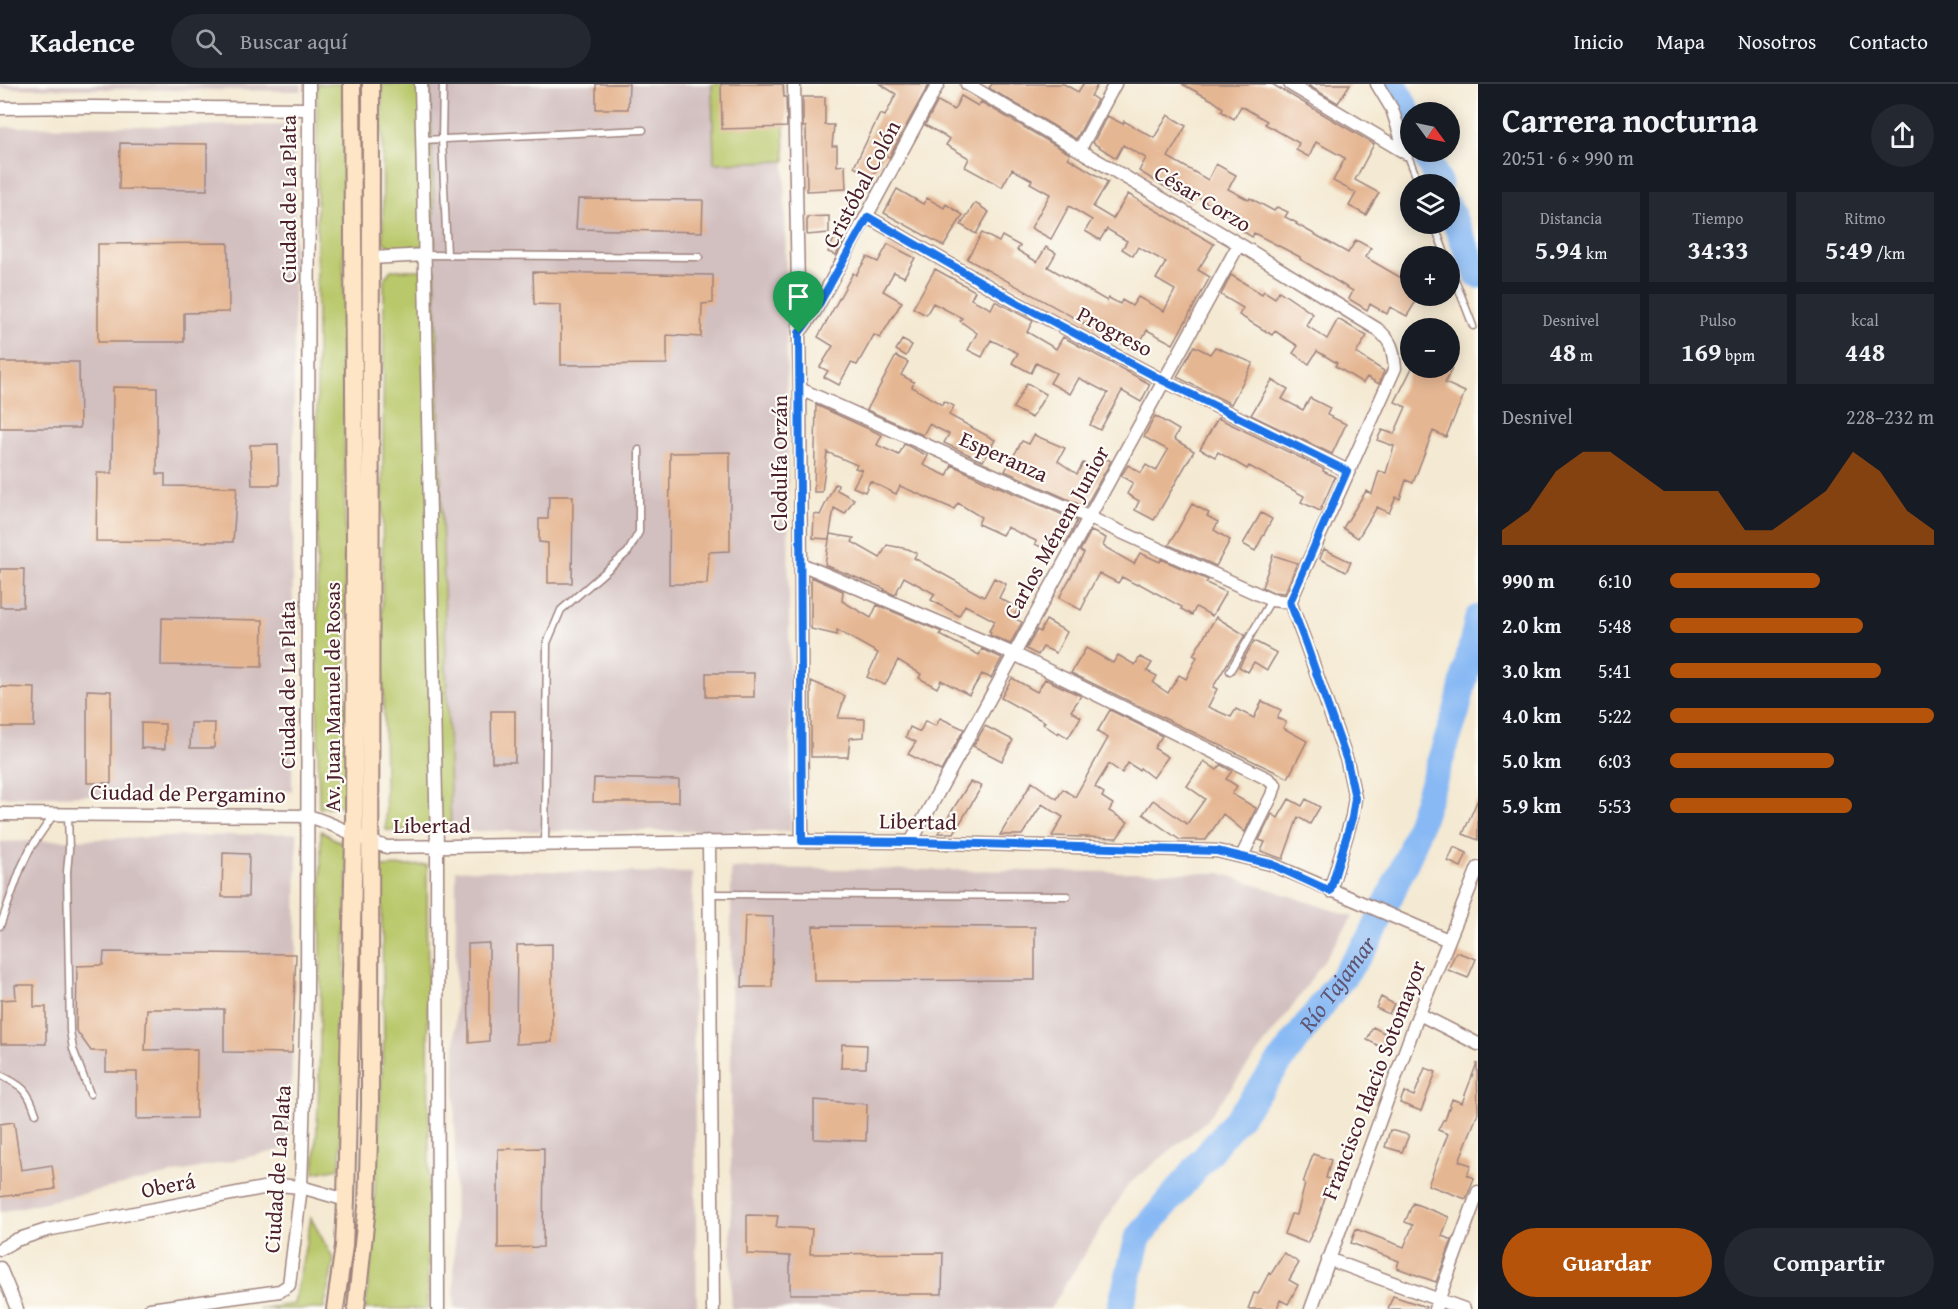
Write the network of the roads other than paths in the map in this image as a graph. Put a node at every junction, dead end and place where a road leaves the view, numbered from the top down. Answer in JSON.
{"nodes":[{"id":1,"x":309,"y":84,"type":"edge"},
{"id":2,"x":352,"y":84,"type":"edge"},
{"id":3,"x":371,"y":84,"type":"edge"},
{"id":4,"x":422,"y":84,"type":"edge"},
{"id":5,"x":443,"y":84,"type":"edge"},
{"id":6,"x":794,"y":84,"type":"edge"},
{"id":7,"x":938,"y":84,"type":"edge"},
{"id":8,"x":967,"y":84,"type":"edge"},
{"id":9,"x":1114,"y":84,"type":"edge"},
{"id":10,"x":1290,"y":84,"type":"edge"},
{"id":11,"x":1377,"y":84,"type":"edge"},
{"id":12,"x":0,"y":108,"type":"edge"},
{"id":13,"x":309,"y":109,"type":"junction"},
{"id":14,"x":643,"y":130,"type":"dead end"},
{"id":15,"x":1400,"y":135,"type":"edge"},
{"id":16,"x":441,"y":139,"type":"junction"},
{"id":17,"x":422,"y":140,"type":"junction"},
{"id":18,"x":1080,"y":149,"type":"junction"},
{"id":19,"x":1400,"y":149,"type":"edge"},
{"id":20,"x":868,"y":217,"type":"junction"},
{"id":21,"x":1239,"y":244,"type":"junction"},
{"id":22,"x":426,"y":255,"type":"junction"},
{"id":23,"x":447,"y":255,"type":"junction"},
{"id":24,"x":699,"y":257,"type":"dead end"},
{"id":25,"x":371,"y":258,"type":"junction"},
{"id":26,"x":1460,"y":292,"type":"edge"},
{"id":27,"x":1473,"y":326,"type":"dead end"},
{"id":28,"x":799,"y":333,"type":"junction"},
{"id":29,"x":1164,"y":381,"type":"junction"},
{"id":30,"x":800,"y":389,"type":"junction"},
{"id":31,"x":639,"y":450,"type":"dead end"},
{"id":32,"x":1347,"y":471,"type":"junction"},
{"id":33,"x":1088,"y":517,"type":"junction"},
{"id":34,"x":801,"y":564,"type":"junction"},
{"id":35,"x":1271,"y":600,"type":"junction"},
{"id":36,"x":1290,"y":602,"type":"junction"},
{"id":37,"x":1014,"y":654,"type":"junction"},
{"id":38,"x":1230,"y":671,"type":"dead end"},
{"id":39,"x":68,"y":813,"type":"junction"},
{"id":40,"x":0,"y":814,"type":"edge"},
{"id":41,"x":54,"y":814,"type":"junction"},
{"id":42,"x":308,"y":816,"type":"junction"},
{"id":43,"x":354,"y":836,"type":"junction"},
{"id":44,"x":802,"y":841,"type":"junction"},
{"id":45,"x":709,"y":842,"type":"junction"},
{"id":46,"x":911,"y":842,"type":"junction"},
{"id":47,"x":371,"y":843,"type":"junction"},
{"id":48,"x":545,"y":845,"type":"junction"},
{"id":49,"x":437,"y":846,"type":"junction"},
{"id":50,"x":1242,"y":856,"type":"junction"},
{"id":51,"x":1478,"y":868,"type":"edge"},
{"id":52,"x":1330,"y":891,"type":"junction"},
{"id":53,"x":709,"y":894,"type":"junction"},
{"id":54,"x":1067,"y":896,"type":"dead end"},
{"id":55,"x":0,"y":926,"type":"edge"},
{"id":56,"x":1448,"y":940,"type":"junction"},
{"id":57,"x":1419,"y":1014,"type":"junction"},
{"id":58,"x":1478,"y":1044,"type":"edge"},
{"id":59,"x":0,"y":1075,"type":"edge"},
{"id":60,"x":90,"y":1094,"type":"dead end"},
{"id":61,"x":36,"y":1114,"type":"dead end"},
{"id":62,"x":301,"y":1187,"type":"junction"},
{"id":63,"x":1478,"y":1192,"type":"edge"},
{"id":64,"x":346,"y":1200,"type":"junction"},
{"id":65,"x":0,"y":1249,"type":"edge"},
{"id":66,"x":1328,"y":1259,"type":"junction"},
{"id":67,"x":0,"y":1268,"type":"edge"},
{"id":68,"x":1436,"y":1304,"type":"edge"},
{"id":69,"x":17,"y":1309,"type":"edge"},
{"id":70,"x":150,"y":1309,"type":"edge"},
{"id":71,"x":335,"y":1309,"type":"edge"},
{"id":72,"x":356,"y":1309,"type":"edge"},
{"id":73,"x":438,"y":1309,"type":"edge"},
{"id":74,"x":713,"y":1309,"type":"edge"},
{"id":75,"x":1311,"y":1309,"type":"edge"},
{"id":76,"x":1464,"y":1309,"type":"edge"}],
"edges":[{"from":1,"to":13,"type":"street","name":"Ciudad de La Plata"},
{"from":2,"to":43,"type":"main road","name":"Av. Juan Manuel de Rosas"},
{"from":3,"to":25,"type":"main road","name":"Av. Juan Manuel de Rosas"},
{"from":4,"to":17,"type":"street"},
{"from":5,"to":16,"type":"lane"},
{"from":6,"to":28,"type":"street","name":"Clodulfa Orzán"},
{"from":7,"to":20,"type":"street","name":"Cristóbal Colón"},
{"from":8,"to":18,"type":"street","name":"César Corzo"},
{"from":9,"to":18,"type":"street"},
{"from":10,"to":19,"type":"street"},
{"from":11,"to":15,"type":"street"},
{"from":12,"to":13,"type":"street"},
{"from":13,"to":42,"type":"street","name":"Ciudad de La Plata"},
{"from":14,"to":16,"type":"lane"},
{"from":16,"to":17,"type":"lane"},
{"from":16,"to":23,"type":"lane"},
{"from":17,"to":22,"type":"street"},
{"from":18,"to":21,"type":"street","name":"César Corzo"},
{"from":20,"to":28,"type":"street","name":"Cristóbal Colón"},
{"from":20,"to":29,"type":"street","name":"Progreso"},
{"from":21,"to":29,"type":"street","name":"Carlos Ménem Junior"},
{"from":21,"to":32,"type":"street","name":"César Corzo"},
{"from":22,"to":23,"type":"lane"},
{"from":22,"to":25,"type":"street"},
{"from":22,"to":49,"type":"street"},
{"from":23,"to":24,"type":"lane"},
{"from":25,"to":47,"type":"main road","name":"Av. Juan Manuel de Rosas"},
{"from":26,"to":27,"type":"lane"},
{"from":28,"to":30,"type":"street","name":"Clodulfa Orzán"},
{"from":29,"to":32,"type":"street","name":"Progreso"},
{"from":29,"to":33,"type":"street","name":"Carlos Ménem Junior"},
{"from":30,"to":33,"type":"street","name":"Esperanza"},
{"from":30,"to":34,"type":"street","name":"Clodulfa Orzán"},
{"from":31,"to":48,"type":"lane"},
{"from":32,"to":36,"type":"street"},
{"from":33,"to":35,"type":"street","name":"Esperanza"},
{"from":33,"to":37,"type":"street","name":"Carlos Ménem Junior"},
{"from":34,"to":37,"type":"street"},
{"from":34,"to":44,"type":"street","name":"Clodulfa Orzán"},
{"from":35,"to":36,"type":"street","name":"Esperanza"},
{"from":35,"to":38,"type":"lane"},
{"from":36,"to":52,"type":"street"},
{"from":37,"to":46,"type":"street","name":"Carlos Ménem Junior"},
{"from":37,"to":50,"type":"street"},
{"from":39,"to":41,"type":"street","name":"Ciudad de Pergamino"},
{"from":39,"to":42,"type":"street","name":"Ciudad de Pergamino"},
{"from":39,"to":60,"type":"lane"},
{"from":40,"to":41,"type":"street","name":"Ciudad de Pergamino"},
{"from":41,"to":55,"type":"lane"},
{"from":42,"to":43,"type":"street","name":"Ciudad de Pergamino"},
{"from":42,"to":62,"type":"street","name":"Ciudad de La Plata"},
{"from":43,"to":47,"type":"street","name":"Ciudad de Pergamino"},
{"from":43,"to":64,"type":"main road","name":"Av. Juan Manuel de Rosas"},
{"from":44,"to":45,"type":"street","name":"Libertad"},
{"from":44,"to":46,"type":"street","name":"Libertad"},
{"from":45,"to":48,"type":"street","name":"Libertad"},
{"from":45,"to":53,"type":"street"},
{"from":46,"to":50,"type":"street","name":"Libertad"},
{"from":47,"to":49,"type":"street","name":"Libertad"},
{"from":47,"to":72,"type":"main road","name":"Av. Juan Manuel de Rosas"},
{"from":48,"to":49,"type":"street","name":"Libertad"},
{"from":49,"to":73,"type":"street"},
{"from":50,"to":52,"type":"street","name":"Libertad"},
{"from":51,"to":56,"type":"street","name":"Francisco Idacio Sotomayor"},
{"from":52,"to":56,"type":"street","name":"Libertad"},
{"from":53,"to":54,"type":"lane"},
{"from":53,"to":74,"type":"street"},
{"from":56,"to":57,"type":"street","name":"Francisco Idacio Sotomayor"},
{"from":57,"to":58,"type":"street"},
{"from":57,"to":66,"type":"street","name":"Francisco Idacio Sotomayor"},
{"from":59,"to":61,"type":"lane"},
{"from":62,"to":64,"type":"street","name":"Oberá"},
{"from":62,"to":65,"type":"street","name":"Oberá"},
{"from":62,"to":70,"type":"street","name":"Ciudad de La Plata"},
{"from":63,"to":68,"type":"street"},
{"from":64,"to":71,"type":"main road","name":"Av. Juan Manuel de Rosas"},
{"from":66,"to":68,"type":"street"},
{"from":66,"to":75,"type":"street","name":"Francisco Idacio Sotomayor"},
{"from":67,"to":69,"type":"street"},
{"from":68,"to":76,"type":"street"}]}
